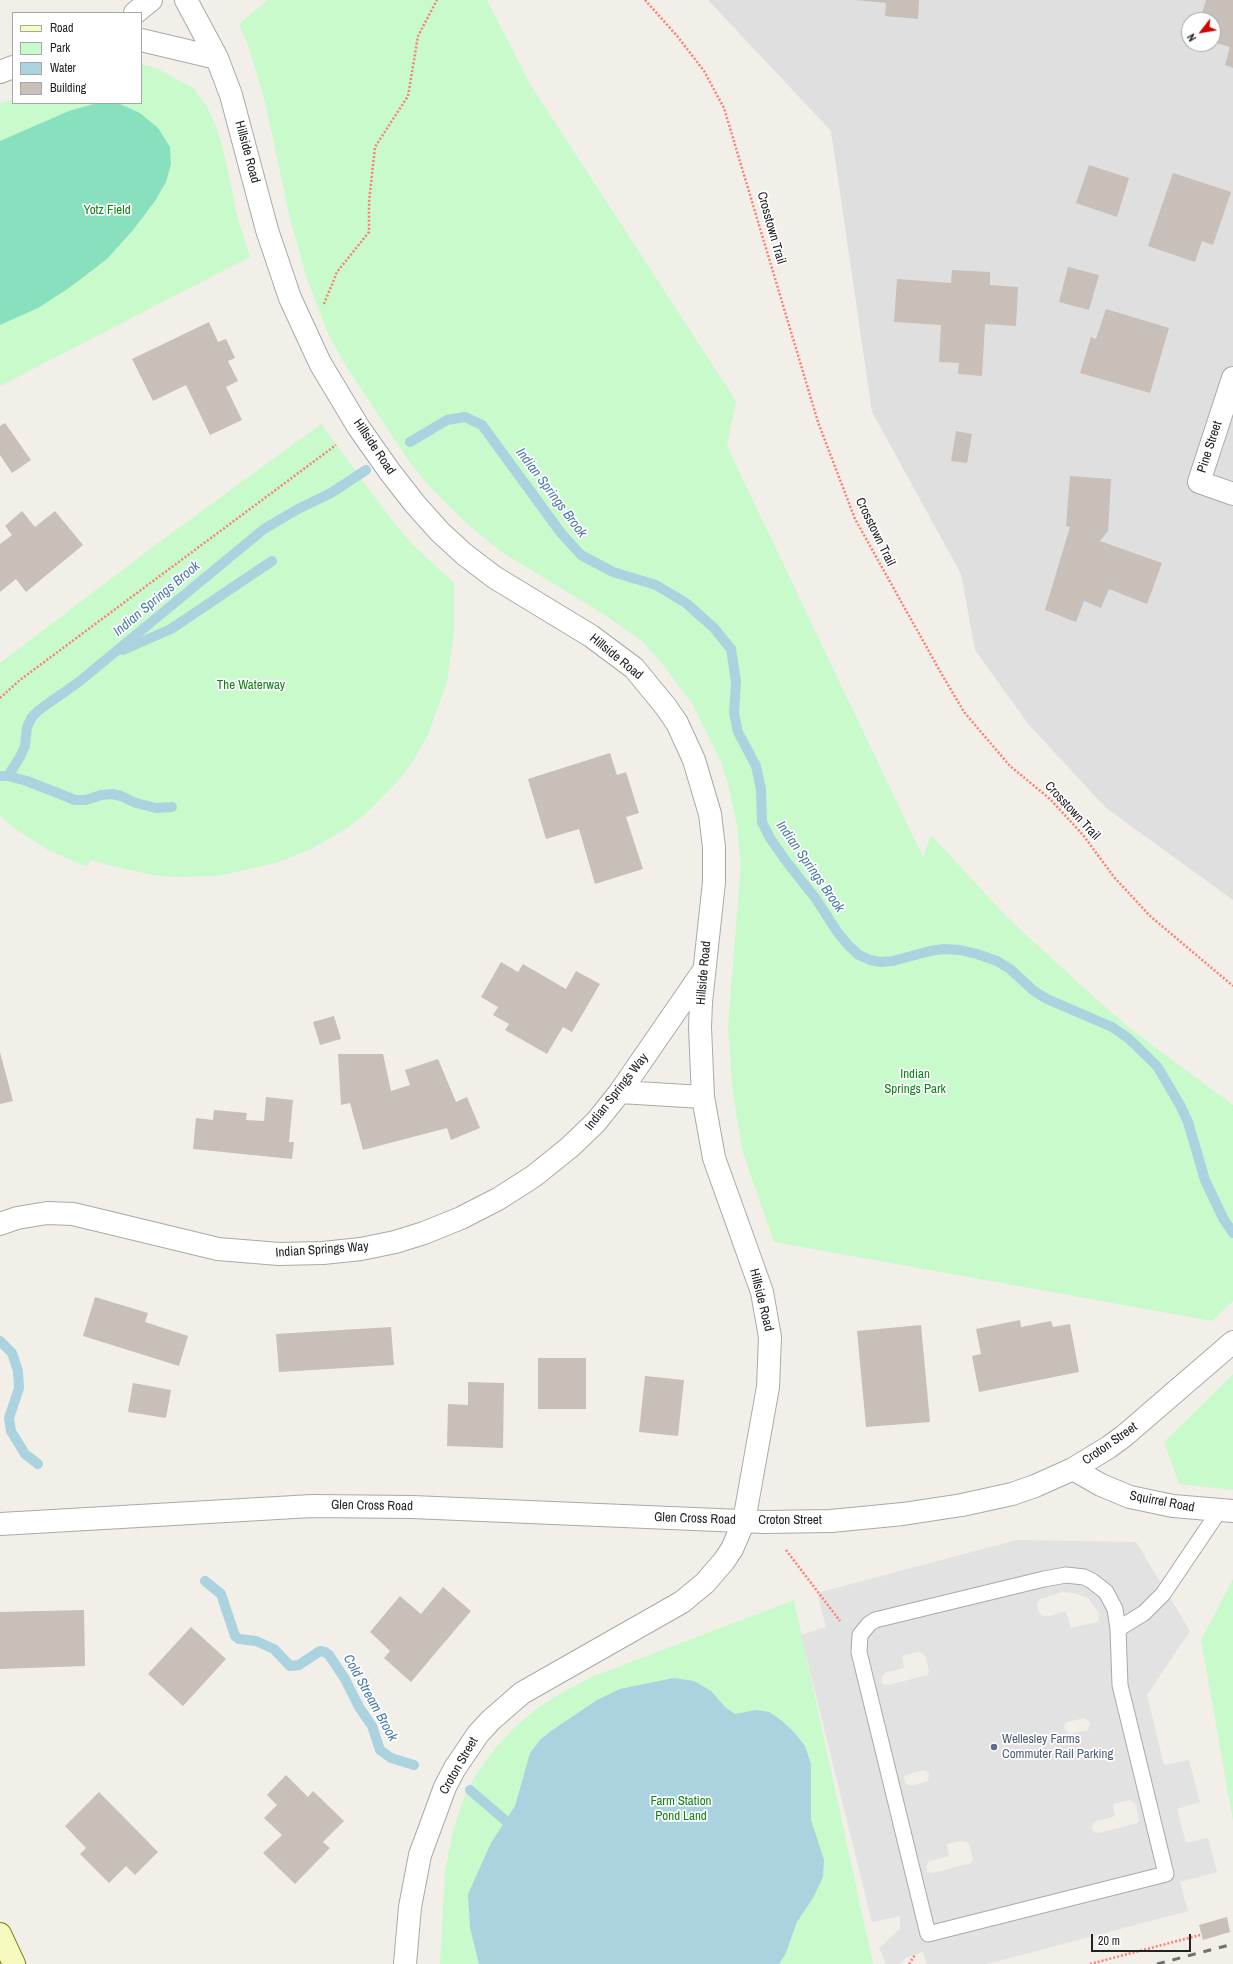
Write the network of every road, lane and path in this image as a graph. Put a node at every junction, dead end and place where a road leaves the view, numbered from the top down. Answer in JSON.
{"nodes":[{"id":1,"x":151,"y":0,"type":"edge"},
{"id":2,"x":186,"y":0,"type":"edge"},
{"id":3,"x":437,"y":0,"type":"edge"},
{"id":4,"x":645,"y":0,"type":"edge"},
{"id":5,"x":136,"y":12,"type":"edge"},
{"id":6,"x":142,"y":40,"type":"edge"},
{"id":7,"x":217,"y":58,"type":"junction"},
{"id":8,"x":12,"y":67,"type":"edge"},
{"id":9,"x":0,"y":72,"type":"edge"},
{"id":10,"x":308,"y":341,"type":"junction"},
{"id":11,"x":1233,"y":378,"type":"edge"},
{"id":12,"x":359,"y":428,"type":"junction"},
{"id":13,"x":1233,"y":494,"type":"edge"},
{"id":14,"x":0,"y":698,"type":"edge"},
{"id":15,"x":703,"y":972,"type":"junction"},
{"id":16,"x":1233,"y":986,"type":"edge"},
{"id":17,"x":620,"y":1092,"type":"junction"},
{"id":18,"x":703,"y":1097,"type":"junction"},
{"id":19,"x":0,"y":1224,"type":"edge"},
{"id":20,"x":1233,"y":1342,"type":"edge"},
{"id":21,"x":1073,"y":1469,"type":"junction"},
{"id":22,"x":1226,"y":1511,"type":"edge"},
{"id":23,"x":754,"y":1521,"type":"junction"},
{"id":24,"x":0,"y":1524,"type":"edge"},
{"id":25,"x":1118,"y":1629,"type":"junction"},
{"id":26,"x":860,"y":1635,"type":"junction"},
{"id":27,"x":0,"y":1934,"type":"edge"},
{"id":28,"x":1200,"y":1934,"type":"dead end"},
{"id":29,"x":14,"y":1964,"type":"edge"},
{"id":30,"x":405,"y":1964,"type":"edge"},
{"id":31,"x":1090,"y":1964,"type":"edge"}],
"edges":[{"from":1,"to":5,"type":"street"},
{"from":2,"to":7,"type":"street","name":"Hillside Road"},
{"from":3,"to":10,"type":"path"},
{"from":4,"to":16,"type":"path","name":"Crosstown Trail"},
{"from":6,"to":7,"type":"street"},
{"from":7,"to":10,"type":"street","name":"Hillside Road"},
{"from":8,"to":9,"type":"street"},
{"from":10,"to":12,"type":"street","name":"Hillside Road"},
{"from":11,"to":13,"type":"street","name":"Pine Street"},
{"from":12,"to":14,"type":"path"},
{"from":12,"to":15,"type":"street","name":"Hillside Road"},
{"from":15,"to":17,"type":"street","name":"Indian Springs Way"},
{"from":15,"to":18,"type":"street","name":"Hillside Road"},
{"from":17,"to":18,"type":"street"},
{"from":17,"to":19,"type":"street","name":"Indian Springs Way"},
{"from":18,"to":23,"type":"street","name":"Hillside Road"},
{"from":20,"to":21,"type":"street","name":"Croton Street"},
{"from":21,"to":22,"type":"street","name":"Squirrel Road"},
{"from":21,"to":23,"type":"street","name":"Croton Street"},
{"from":22,"to":25,"type":"lane"},
{"from":23,"to":24,"type":"street","name":"Glen Cross Road"},
{"from":23,"to":26,"type":"path"},
{"from":23,"to":30,"type":"street","name":"Croton Street"},
{"from":25,"to":26,"type":"lane"},
{"from":25,"to":26,"type":"lane"},
{"from":27,"to":29,"type":"street"},
{"from":28,"to":31,"type":"path"}]}
